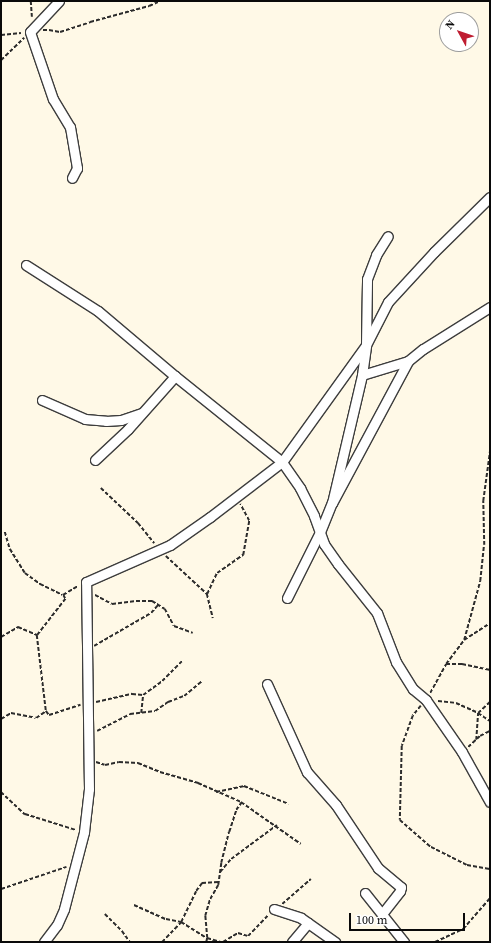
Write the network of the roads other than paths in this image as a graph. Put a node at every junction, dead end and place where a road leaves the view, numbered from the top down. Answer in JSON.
{"nodes":[{"id":1,"x":59,"y":1,"type":"edge"},
{"id":2,"x":72,"y":178,"type":"dead end"},
{"id":3,"x":490,"y":197,"type":"edge"},
{"id":4,"x":388,"y":236,"type":"dead end"},
{"id":5,"x":26,"y":265,"type":"dead end"},
{"id":6,"x":490,"y":306,"type":"edge"},
{"id":7,"x":366,"y":345,"type":"junction"},
{"id":8,"x":408,"y":361,"type":"junction"},
{"id":9,"x":362,"y":375,"type":"junction"},
{"id":10,"x":175,"y":376,"type":"junction"},
{"id":11,"x":42,"y":400,"type":"dead end"},
{"id":12,"x":144,"y":412,"type":"junction"},
{"id":13,"x":95,"y":460,"type":"dead end"},
{"id":14,"x":282,"y":462,"type":"junction"},
{"id":15,"x":332,"y":503,"type":"junction"},
{"id":16,"x":320,"y":532,"type":"junction"},
{"id":17,"x":287,"y":598,"type":"dead end"},
{"id":18,"x":267,"y":684,"type":"dead end"},
{"id":19,"x":490,"y":802,"type":"edge"},
{"id":20,"x":365,"y":894,"type":"dead end"},
{"id":21,"x":274,"y":909,"type":"dead end"},
{"id":22,"x":382,"y":914,"type":"junction"},
{"id":23,"x":308,"y":923,"type":"junction"},
{"id":24,"x":44,"y":942,"type":"edge"},
{"id":25,"x":292,"y":942,"type":"edge"},
{"id":26,"x":336,"y":942,"type":"edge"},
{"id":27,"x":404,"y":942,"type":"edge"}],
"edges":[{"from":1,"to":2,"type":"street"},
{"from":3,"to":7,"type":"street"},
{"from":4,"to":7,"type":"street"},
{"from":5,"to":10,"type":"street"},
{"from":6,"to":8,"type":"street"},
{"from":7,"to":9,"type":"street"},
{"from":7,"to":14,"type":"street"},
{"from":8,"to":9,"type":"street"},
{"from":8,"to":15,"type":"street"},
{"from":9,"to":15,"type":"street"},
{"from":10,"to":12,"type":"street"},
{"from":10,"to":14,"type":"street"},
{"from":11,"to":12,"type":"street"},
{"from":12,"to":13,"type":"street"},
{"from":14,"to":16,"type":"street"},
{"from":14,"to":24,"type":"street"},
{"from":15,"to":16,"type":"street"},
{"from":16,"to":17,"type":"street"},
{"from":16,"to":19,"type":"street"},
{"from":18,"to":22,"type":"street"},
{"from":20,"to":22,"type":"street"},
{"from":21,"to":23,"type":"street"},
{"from":22,"to":27,"type":"street"},
{"from":23,"to":25,"type":"street"},
{"from":23,"to":26,"type":"street"}]}
